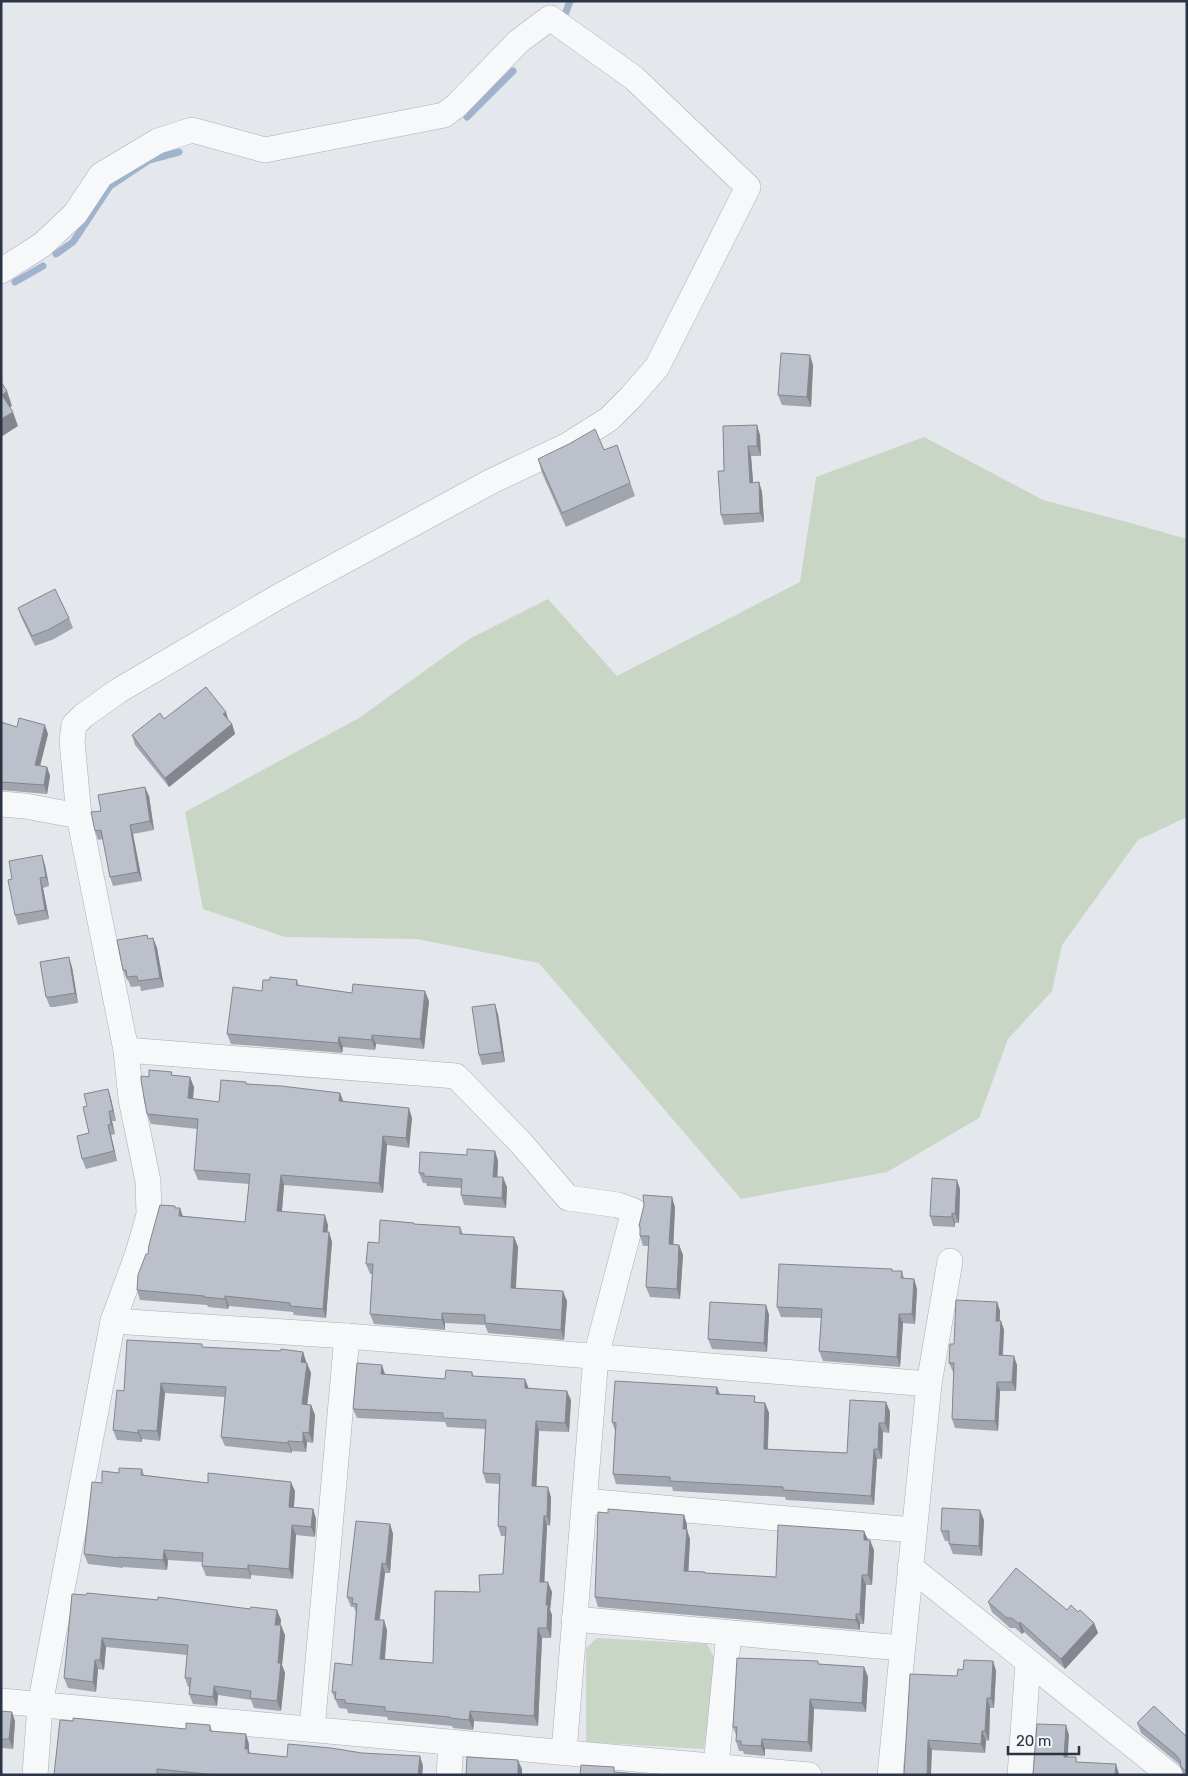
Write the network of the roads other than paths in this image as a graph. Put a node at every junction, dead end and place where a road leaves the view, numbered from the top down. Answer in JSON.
{"nodes":[{"id":1,"x":550,"y":10,"type":"edge"},
{"id":2,"x":1,"y":271,"type":"edge"},
{"id":3,"x":1,"y":804,"type":"edge"},
{"id":4,"x":79,"y":816,"type":"junction"},
{"id":5,"x":126,"y":1050,"type":"junction"},
{"id":6,"x":950,"y":1261,"type":"dead end"},
{"id":7,"x":113,"y":1321,"type":"junction"},
{"id":8,"x":348,"y":1336,"type":"junction"},
{"id":9,"x":596,"y":1356,"type":"junction"},
{"id":10,"x":929,"y":1384,"type":"junction"},
{"id":11,"x":584,"y":1501,"type":"junction"},
{"id":12,"x":914,"y":1530,"type":"junction"},
{"id":13,"x":910,"y":1567,"type":"junction"},
{"id":14,"x":574,"y":1619,"type":"junction"},
{"id":15,"x":730,"y":1632,"type":"junction"},
{"id":16,"x":902,"y":1648,"type":"junction"},
{"id":17,"x":1028,"y":1663,"type":"junction"},
{"id":18,"x":1,"y":1701,"type":"edge"},
{"id":19,"x":40,"y":1705,"type":"junction"},
{"id":20,"x":312,"y":1729,"type":"junction"},
{"id":21,"x":451,"y":1742,"type":"junction"},
{"id":22,"x":564,"y":1752,"type":"junction"},
{"id":23,"x":1145,"y":1765,"type":"edge"},
{"id":24,"x":716,"y":1766,"type":"junction"},
{"id":25,"x":36,"y":1775,"type":"edge"},
{"id":26,"x":449,"y":1775,"type":"edge"},
{"id":27,"x":809,"y":1775,"type":"edge"},
{"id":28,"x":890,"y":1775,"type":"edge"},
{"id":29,"x":1020,"y":1775,"type":"edge"},
{"id":30,"x":1170,"y":1775,"type":"edge"}],
"edges":[{"from":1,"to":2,"type":"street"},
{"from":1,"to":4,"type":"street"},
{"from":3,"to":4,"type":"street"},
{"from":4,"to":5,"type":"street"},
{"from":5,"to":7,"type":"street"},
{"from":5,"to":9,"type":"street"},
{"from":6,"to":10,"type":"street"},
{"from":7,"to":8,"type":"street"},
{"from":7,"to":19,"type":"street"},
{"from":8,"to":9,"type":"street"},
{"from":8,"to":20,"type":"street"},
{"from":9,"to":10,"type":"street"},
{"from":9,"to":11,"type":"street"},
{"from":10,"to":12,"type":"street"},
{"from":11,"to":12,"type":"street"},
{"from":11,"to":14,"type":"street"},
{"from":12,"to":13,"type":"street"},
{"from":13,"to":16,"type":"street"},
{"from":13,"to":17,"type":"street"},
{"from":14,"to":15,"type":"street"},
{"from":14,"to":22,"type":"street"},
{"from":15,"to":16,"type":"street"},
{"from":15,"to":24,"type":"street"},
{"from":16,"to":28,"type":"street"},
{"from":17,"to":23,"type":"street"},
{"from":17,"to":29,"type":"street"},
{"from":18,"to":19,"type":"street"},
{"from":19,"to":20,"type":"street"},
{"from":19,"to":25,"type":"street"},
{"from":20,"to":21,"type":"street"},
{"from":21,"to":22,"type":"street"},
{"from":21,"to":26,"type":"street"},
{"from":22,"to":24,"type":"street"},
{"from":23,"to":30,"type":"street"},
{"from":24,"to":27,"type":"street"}]}
